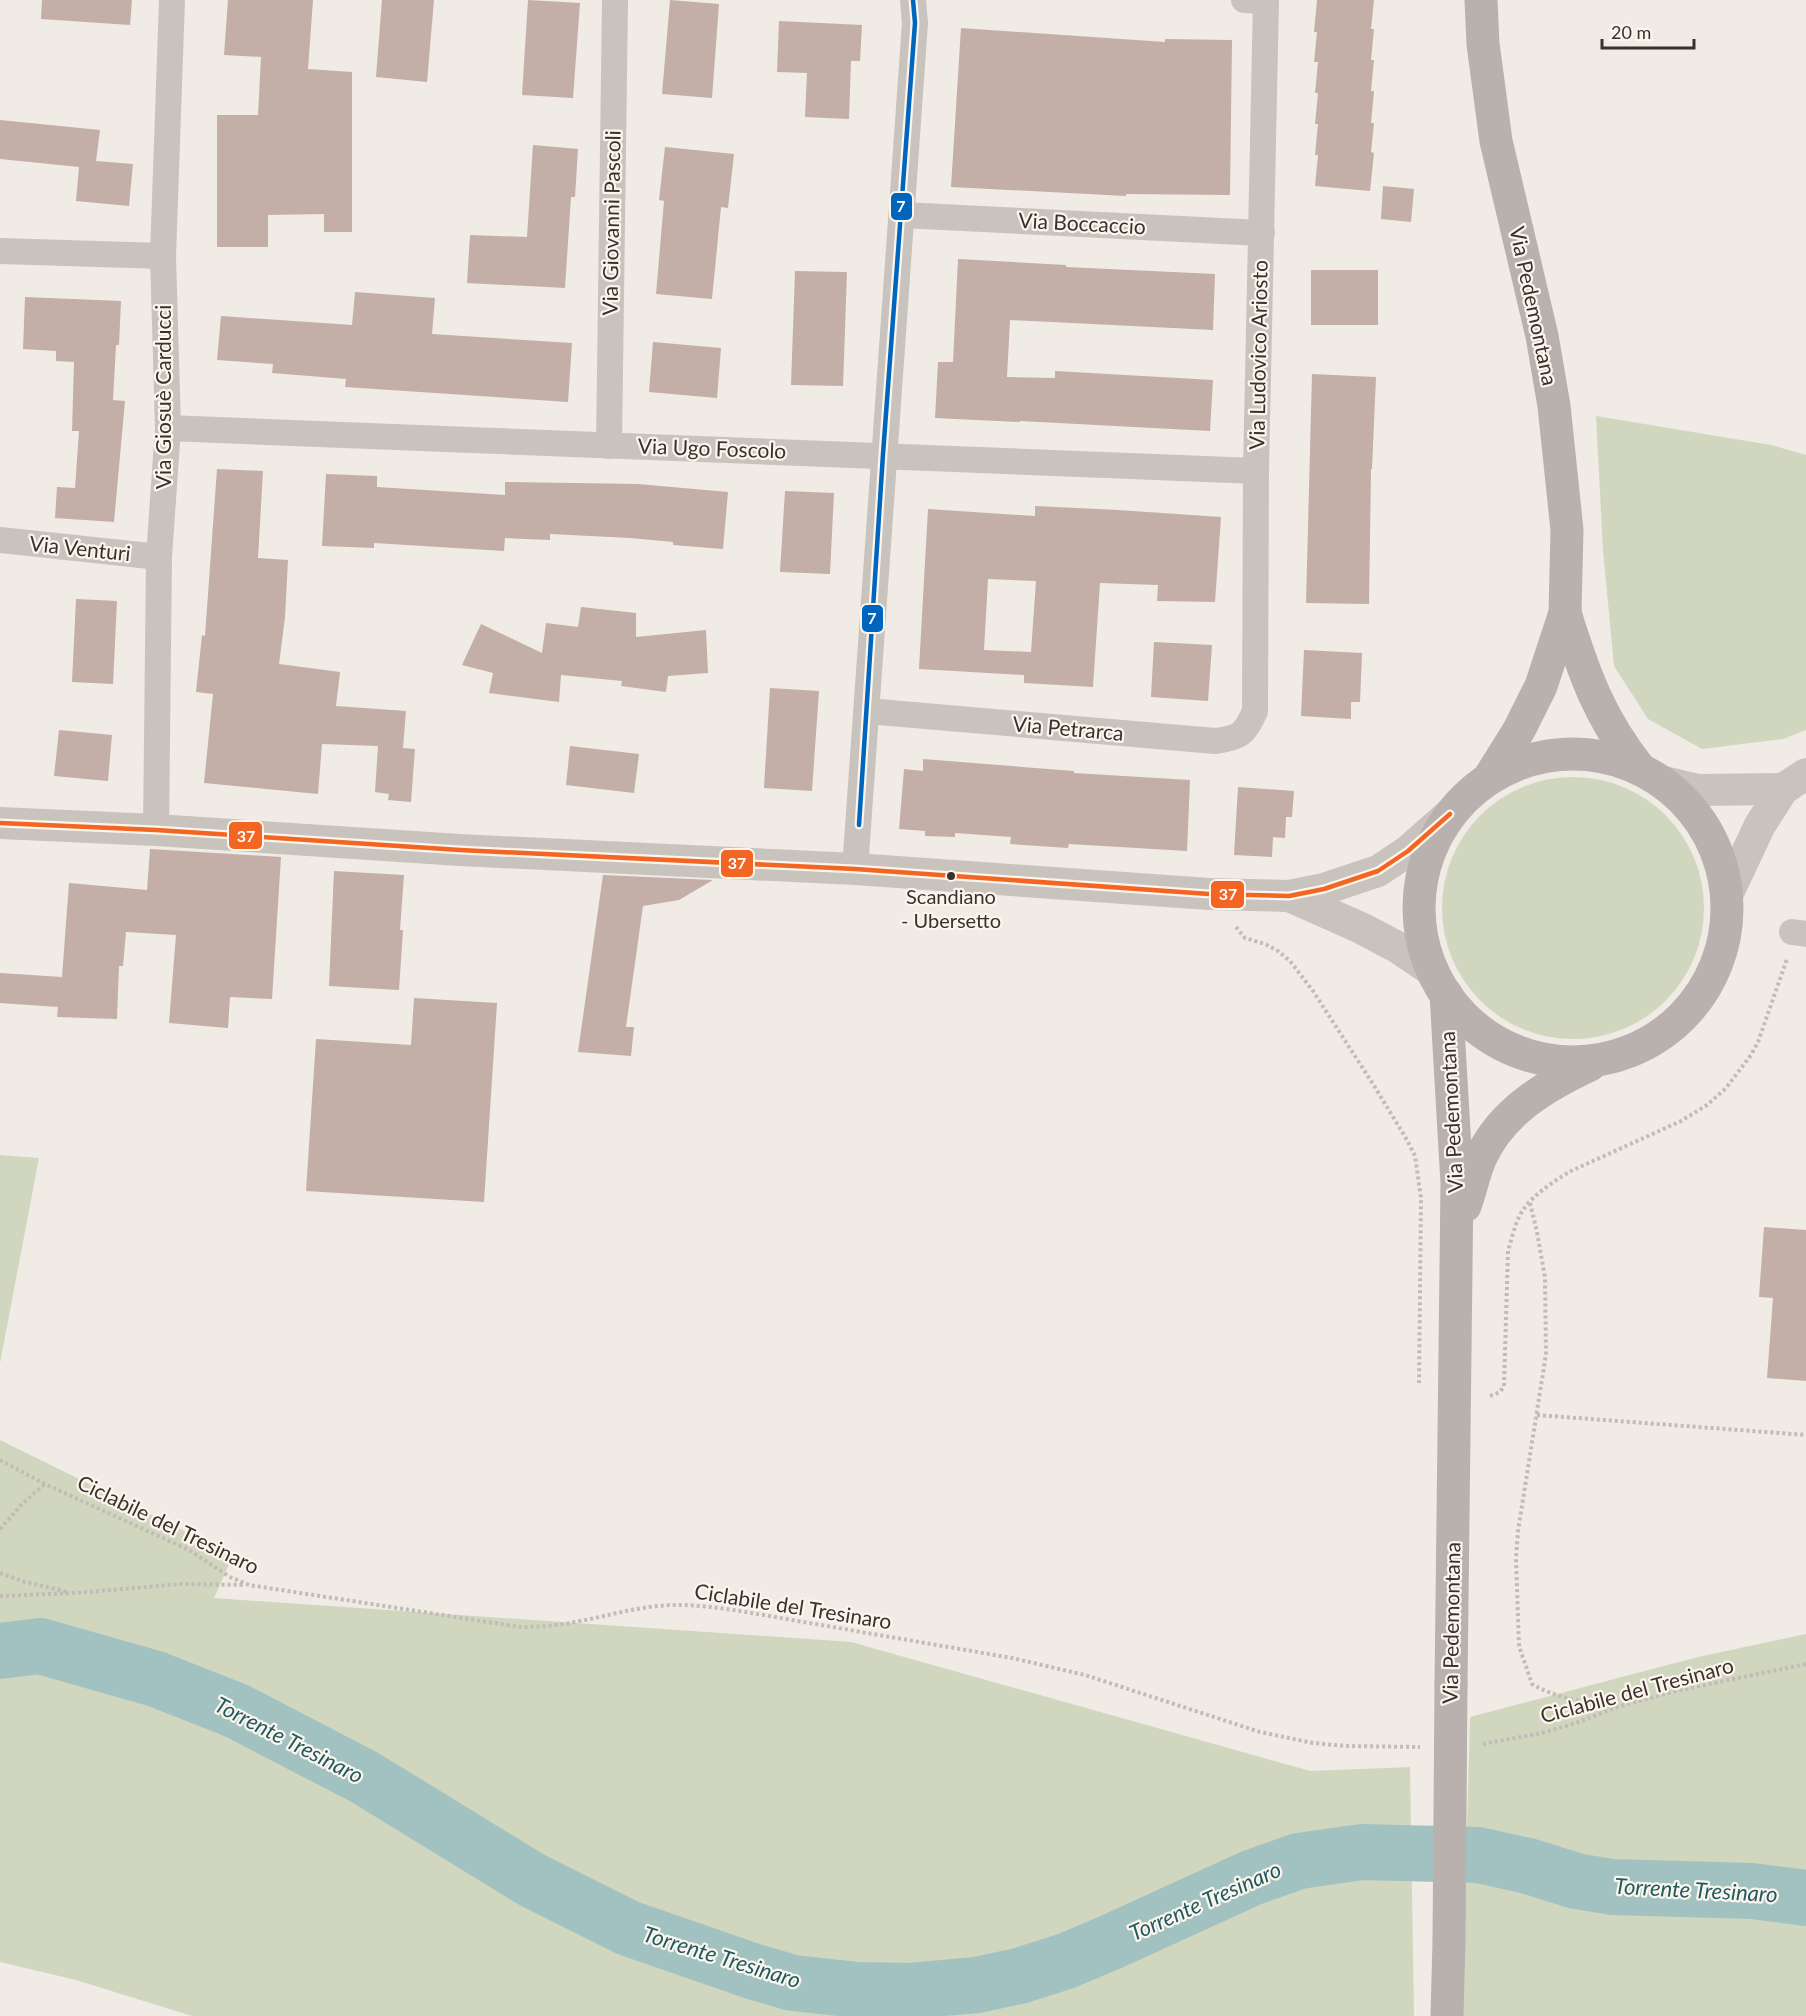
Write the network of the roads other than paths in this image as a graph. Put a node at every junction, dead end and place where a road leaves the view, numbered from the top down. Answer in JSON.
{"nodes":[{"id":1,"x":172,"y":0,"type":"edge"},
{"id":2,"x":615,"y":0,"type":"edge"},
{"id":3,"x":913,"y":0,"type":"edge"},
{"id":4,"x":1258,"y":0,"type":"edge"},
{"id":5,"x":1481,"y":0,"type":"edge"},
{"id":6,"x":902,"y":215,"type":"junction"},
{"id":7,"x":1262,"y":233,"type":"junction"},
{"id":8,"x":0,"y":251,"type":"edge"},
{"id":9,"x":163,"y":256,"type":"junction"},
{"id":10,"x":168,"y":428,"type":"junction"},
{"id":11,"x":609,"y":446,"type":"junction"},
{"id":12,"x":883,"y":454,"type":"junction"},
{"id":13,"x":1256,"y":471,"type":"junction"},
{"id":14,"x":0,"y":540,"type":"edge"},
{"id":15,"x":159,"y":557,"type":"junction"},
{"id":16,"x":1564,"y":613,"type":"junction"},
{"id":17,"x":867,"y":711,"type":"junction"},
{"id":18,"x":1255,"y":711,"type":"joint"},
{"id":19,"x":1650,"y":775,"type":"junction"},
{"id":20,"x":1489,"y":778,"type":"junction"},
{"id":21,"x":1795,"y":781,"type":"edge"},
{"id":22,"x":1450,"y":814,"type":"junction"},
{"id":23,"x":0,"y":823,"type":"edge"},
{"id":24,"x":156,"y":830,"type":"junction"},
{"id":25,"x":855,"y":869,"type":"junction"},
{"id":26,"x":1727,"y":895,"type":"junction"},
{"id":27,"x":1289,"y":896,"type":"junction"},
{"id":28,"x":1438,"y":982,"type":"junction"},
{"id":29,"x":1599,"y":1061,"type":"junction"},
{"id":30,"x":1457,"y":1230,"type":"junction"},
{"id":31,"x":1447,"y":2016,"type":"edge"}],
"edges":[{"from":1,"to":9,"type":"street","name":"Via Giosuè Carducci"},
{"from":2,"to":11,"type":"street","name":"Via Giovanni Pascoli"},
{"from":3,"to":6,"type":"street"},
{"from":4,"to":7,"type":"street","name":"Via Ludovico Ariosto"},
{"from":5,"to":16,"type":"main road","name":"Via Pedemontana"},
{"from":6,"to":7,"type":"street","name":"Via Boccaccio"},
{"from":6,"to":12,"type":"street"},
{"from":7,"to":13,"type":"street","name":"Via Ludovico Ariosto"},
{"from":8,"to":9,"type":"street"},
{"from":9,"to":10,"type":"street","name":"Via Giosuè Carducci"},
{"from":10,"to":11,"type":"street","name":"Via Ugo Foscolo"},
{"from":10,"to":15,"type":"street","name":"Via Giosuè Carducci"},
{"from":11,"to":12,"type":"street","name":"Via Ugo Foscolo"},
{"from":12,"to":13,"type":"street","name":"Via Ugo Foscolo"},
{"from":12,"to":17,"type":"street"},
{"from":13,"to":18,"type":"street","name":"Via Ludovico Ariosto"},
{"from":14,"to":15,"type":"street","name":"Via Venturi"},
{"from":15,"to":24,"type":"street","name":"Via Giosuè Carducci"},
{"from":16,"to":19,"type":"main road","name":"Via Pedemontana"},
{"from":16,"to":20,"type":"main road","name":"Via Pedemontana"},
{"from":17,"to":18,"type":"street","name":"Via Petrarca"},
{"from":17,"to":25,"type":"street"},
{"from":19,"to":20,"type":"main road","name":"Via Pedemontana"},
{"from":19,"to":21,"type":"street"},
{"from":19,"to":26,"type":"main road","name":"Via Pedemontana"},
{"from":20,"to":22,"type":"main road","name":"Via Pedemontana"},
{"from":21,"to":26,"type":"street"},
{"from":22,"to":27,"type":"street"},
{"from":22,"to":28,"type":"main road","name":"Via Pedemontana"},
{"from":23,"to":24,"type":"street"},
{"from":24,"to":25,"type":"street"},
{"from":25,"to":27,"type":"street"},
{"from":26,"to":29,"type":"main road","name":"Via Pedemontana"},
{"from":27,"to":28,"type":"street"},
{"from":28,"to":29,"type":"main road","name":"Via Pedemontana"},
{"from":28,"to":30,"type":"main road","name":"Via Pedemontana"},
{"from":29,"to":30,"type":"main road","name":"Via Pedemontana"},
{"from":30,"to":31,"type":"main road","name":"Via Pedemontana","bridge":true}]}
